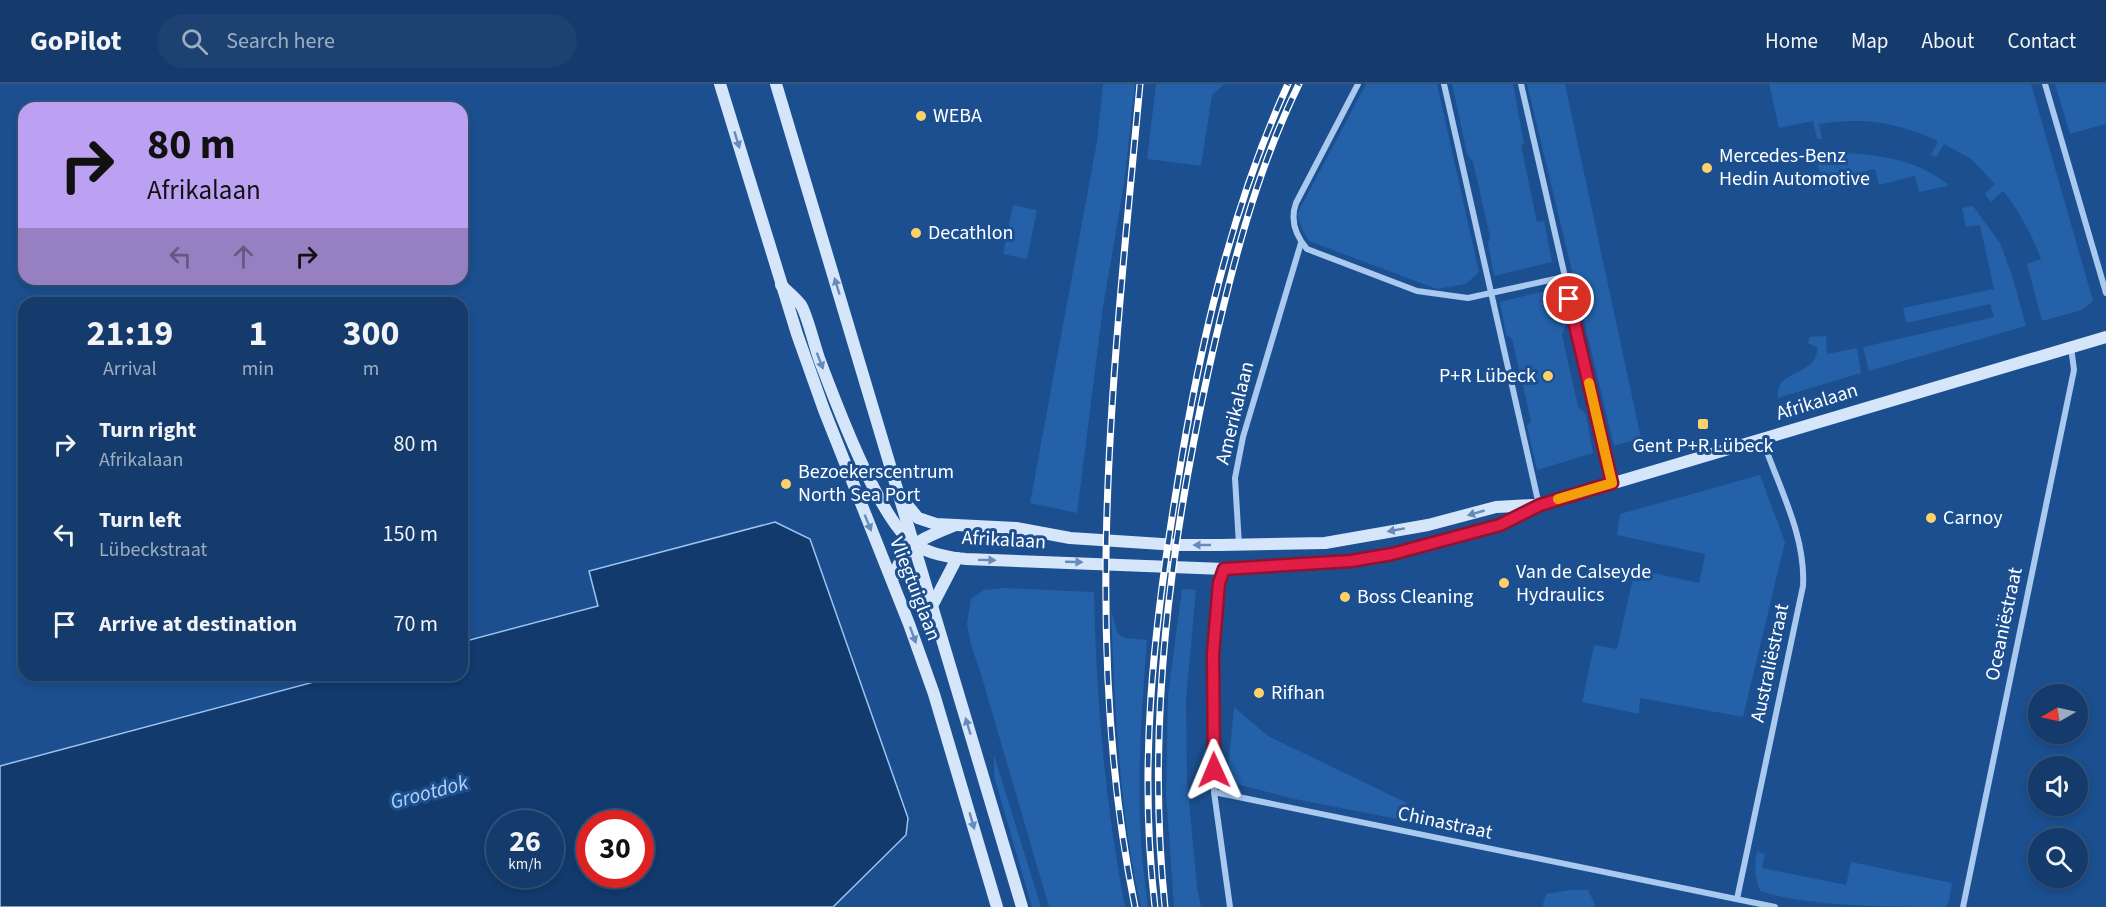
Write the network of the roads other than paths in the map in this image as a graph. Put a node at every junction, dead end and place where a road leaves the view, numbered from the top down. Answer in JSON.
{"nodes":[{"id":1,"x":720,"y":84,"type":"edge"},
{"id":2,"x":776,"y":84,"type":"edge"},
{"id":3,"x":1358,"y":84,"type":"edge"},
{"id":4,"x":1444,"y":84,"type":"edge"},
{"id":5,"x":1521,"y":84,"type":"edge"},
{"id":6,"x":2045,"y":84,"type":"edge"},
{"id":7,"x":1301,"y":243,"type":"junction"},
{"id":8,"x":1564,"y":277,"type":"junction"},
{"id":9,"x":781,"y":285,"type":"junction"},
{"id":10,"x":2106,"y":293,"type":"edge"},
{"id":11,"x":1491,"y":294,"type":"junction"},
{"id":12,"x":2106,"y":337,"type":"edge"},
{"id":13,"x":2071,"y":347,"type":"junction"},
{"id":14,"x":1762,"y":438,"type":"junction"},
{"id":15,"x":1612,"y":483,"type":"junction"},
{"id":16,"x":900,"y":495,"type":"junction"},
{"id":17,"x":1540,"y":505,"type":"junction"},
{"id":18,"x":957,"y":525,"type":"junction"},
{"id":19,"x":914,"y":544,"type":"junction"},
{"id":20,"x":1239,"y":545,"type":"junction"},
{"id":21,"x":957,"y":558,"type":"junction"},
{"id":22,"x":1224,"y":569,"type":"junction"},
{"id":23,"x":892,"y":580,"type":"junction"},
{"id":24,"x":932,"y":606,"type":"junction"},
{"id":25,"x":1214,"y":792,"type":"junction"},
{"id":26,"x":1737,"y":899,"type":"junction"},
{"id":27,"x":997,"y":907,"type":"edge"},
{"id":28,"x":1022,"y":907,"type":"edge"},
{"id":29,"x":1230,"y":907,"type":"edge"},
{"id":30,"x":1775,"y":907,"type":"edge"},
{"id":31,"x":1963,"y":907,"type":"edge"}],
"edges":[{"from":1,"to":9,"type":"main road","name":"Vliegtuiglaan","one_way":true},
{"from":16,"to":2,"type":"main road","name":"Vliegtuiglaan","one_way":true},
{"from":3,"to":7,"type":"street"},
{"from":4,"to":11,"type":"street"},
{"from":5,"to":8,"type":"street"},
{"from":6,"to":10,"type":"street"},
{"from":7,"to":11,"type":"street"},
{"from":7,"to":20,"type":"street","name":"Amerikalaan"},
{"from":8,"to":11,"type":"street"},
{"from":8,"to":15,"type":"street"},
{"from":9,"to":19,"type":"main road","one_way":true},
{"from":9,"to":23,"type":"main road","name":"Vliegtuiglaan","one_way":true},
{"from":11,"to":17,"type":"street"},
{"from":12,"to":13,"type":"main road","name":"Afrikalaan"},
{"from":13,"to":14,"type":"main road","name":"Afrikalaan"},
{"from":13,"to":31,"type":"street","name":"Oceaniëstraat"},
{"from":14,"to":15,"type":"main road","name":"Afrikalaan"},
{"from":14,"to":26,"type":"street","name":"Australiëstraat"},
{"from":15,"to":17,"type":"main road","name":"Afrikalaan"},
{"from":16,"to":18,"type":"main road"},
{"from":16,"to":19,"type":"main road","name":"Vliegtuiglaan"},
{"from":17,"to":20,"type":"main road","name":"Afrikalaan","one_way":true},
{"from":17,"to":22,"type":"main road","name":"Afrikalaan"},
{"from":18,"to":19,"type":"main road","name":"Afrikalaan"},
{"from":20,"to":18,"type":"main road","name":"Afrikalaan","one_way":true},
{"from":19,"to":21,"type":"main road","name":"Afrikalaan"},
{"from":19,"to":23,"type":"main road"},
{"from":19,"to":24,"type":"main road","name":"Vliegtuiglaan"},
{"from":21,"to":22,"type":"main road","name":"Afrikalaan","one_way":true},
{"from":21,"to":24,"type":"main road"},
{"from":22,"to":25,"type":"street"},
{"from":23,"to":27,"type":"main road","name":"Vliegtuiglaan","one_way":true},
{"from":28,"to":24,"type":"main road","name":"Vliegtuiglaan","one_way":true},
{"from":25,"to":26,"type":"street","name":"Chinastraat"},
{"from":25,"to":29,"type":"street"},
{"from":26,"to":30,"type":"street","name":"Chinastraat"}]}
